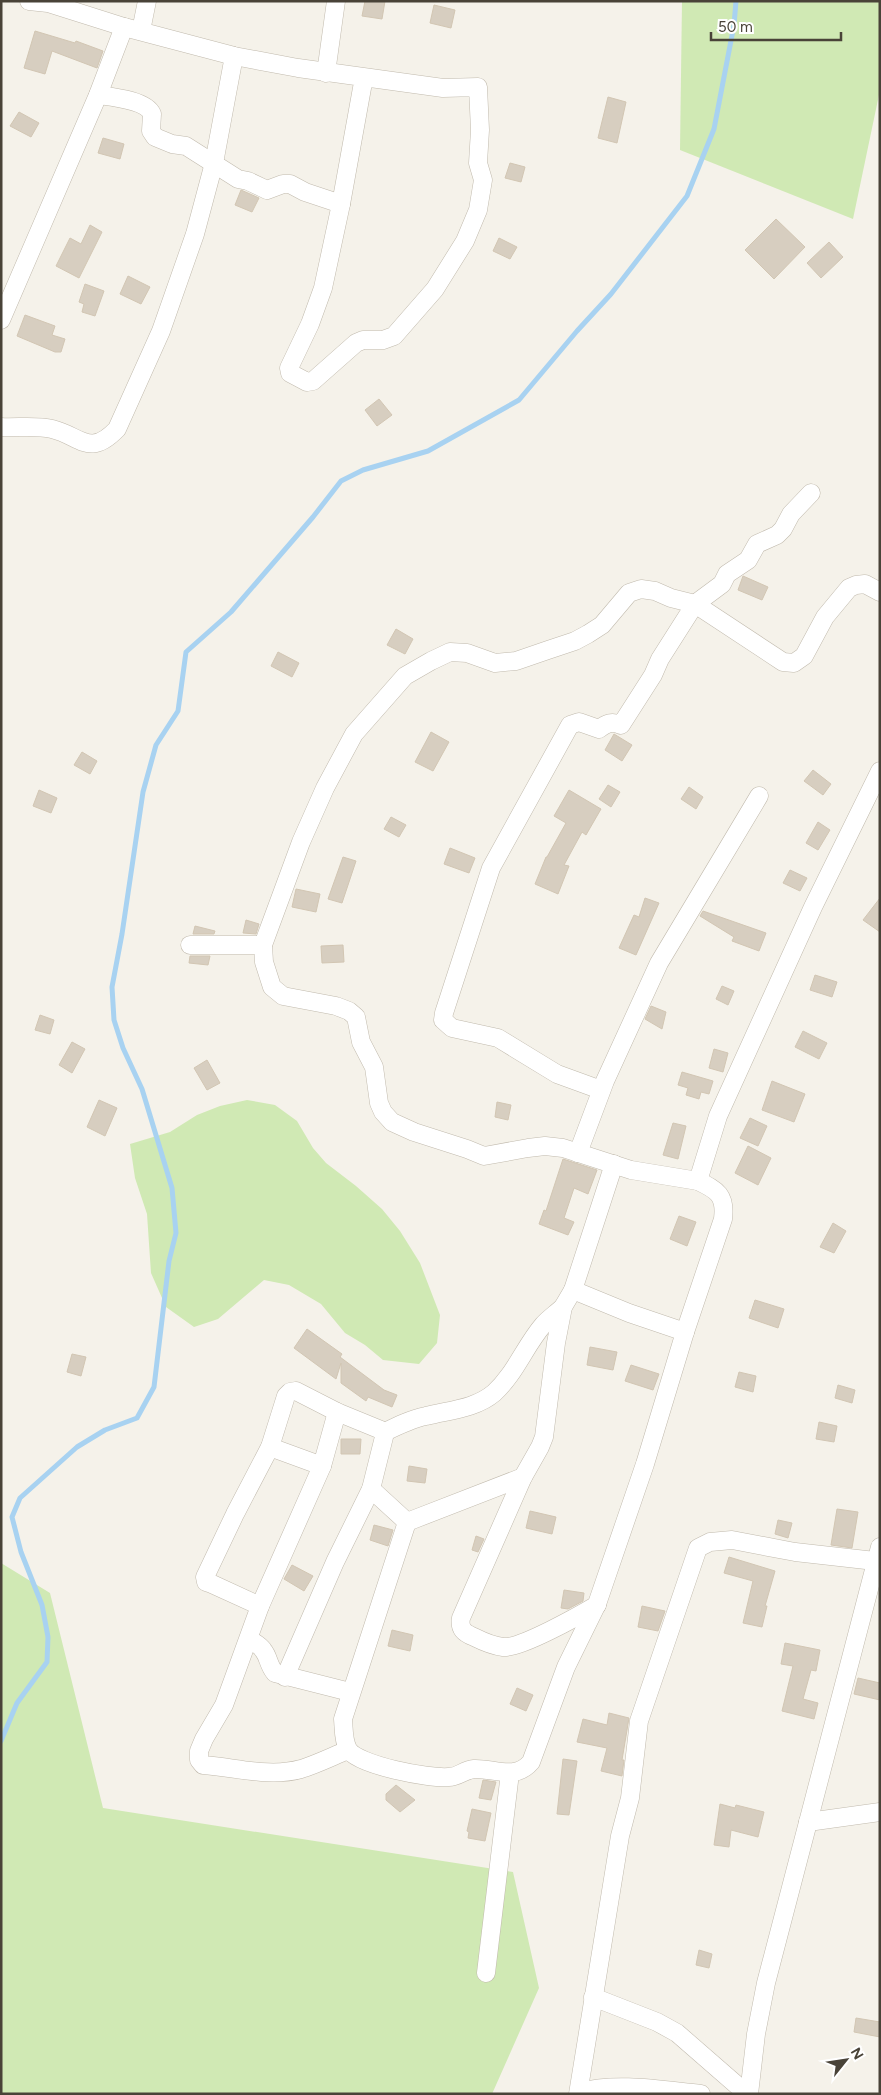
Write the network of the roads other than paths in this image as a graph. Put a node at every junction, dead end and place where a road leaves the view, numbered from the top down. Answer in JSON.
{"nodes":[{"id":1,"x":29,"y":1,"type":"edge"},
{"id":2,"x":148,"y":1,"type":"edge"},
{"id":3,"x":336,"y":1,"type":"edge"},
{"id":4,"x":133,"y":29,"type":"junction"},
{"id":5,"x":234,"y":56,"type":"junction"},
{"id":6,"x":326,"y":73,"type":"junction"},
{"id":7,"x":364,"y":77,"type":"junction"},
{"id":8,"x":98,"y":95,"type":"junction"},
{"id":9,"x":214,"y":163,"type":"junction"},
{"id":10,"x":341,"y":204,"type":"junction"},
{"id":11,"x":1,"y":320,"type":"edge"},
{"id":12,"x":1,"y":427,"type":"edge"},
{"id":13,"x":811,"y":493,"type":"dead end"},
{"id":14,"x":880,"y":592,"type":"edge"},
{"id":15,"x":695,"y":604,"type":"junction"},
{"id":16,"x":880,"y":771,"type":"edge"},
{"id":17,"x":759,"y":796,"type":"dead end"},
{"id":18,"x":190,"y":945,"type":"dead end"},
{"id":19,"x":263,"y":945,"type":"junction"},
{"id":20,"x":601,"y":1090,"type":"junction"},
{"id":21,"x":578,"y":1153,"type":"junction"},
{"id":22,"x":614,"y":1164,"type":"junction"},
{"id":23,"x":698,"y":1181,"type":"junction"},
{"id":24,"x":573,"y":1290,"type":"junction"},
{"id":25,"x":564,"y":1307,"type":"junction"},
{"id":26,"x":685,"y":1332,"type":"junction"},
{"id":27,"x":338,"y":1412,"type":"junction"},
{"id":28,"x":383,"y":1433,"type":"junction"},
{"id":29,"x":270,"y":1447,"type":"junction"},
{"id":30,"x":322,"y":1466,"type":"junction"},
{"id":31,"x":523,"y":1476,"type":"junction"},
{"id":32,"x":371,"y":1489,"type":"junction"},
{"id":33,"x":407,"y":1522,"type":"junction"},
{"id":34,"x":878,"y":1554,"type":"edge"},
{"id":35,"x":597,"y":1604,"type":"junction"},
{"id":36,"x":260,"y":1606,"type":"junction"},
{"id":37,"x":249,"y":1639,"type":"junction"},
{"id":38,"x":285,"y":1676,"type":"junction"},
{"id":39,"x":350,"y":1692,"type":"junction"},
{"id":40,"x":348,"y":1750,"type":"junction"},
{"id":41,"x":510,"y":1773,"type":"junction"},
{"id":42,"x":880,"y":1812,"type":"edge"},
{"id":43,"x":808,"y":1822,"type":"junction"},
{"id":44,"x":486,"y":1973,"type":"dead end"},
{"id":45,"x":593,"y":1997,"type":"junction"},
{"id":46,"x":578,"y":2093,"type":"edge"},
{"id":47,"x":701,"y":2094,"type":"edge"},
{"id":48,"x":748,"y":2094,"type":"edge"}],
"edges":[{"from":1,"to":4,"type":"street"},
{"from":2,"to":4,"type":"street"},
{"from":3,"to":6,"type":"street"},
{"from":4,"to":5,"type":"street"},
{"from":4,"to":8,"type":"street"},
{"from":5,"to":6,"type":"street"},
{"from":5,"to":9,"type":"street"},
{"from":6,"to":7,"type":"street"},
{"from":7,"to":10,"type":"street"},
{"from":7,"to":10,"type":"street"},
{"from":8,"to":9,"type":"street"},
{"from":8,"to":11,"type":"street"},
{"from":9,"to":10,"type":"street"},
{"from":9,"to":12,"type":"street"},
{"from":13,"to":15,"type":"street"},
{"from":14,"to":15,"type":"street"},
{"from":15,"to":19,"type":"street"},
{"from":15,"to":20,"type":"street"},
{"from":16,"to":23,"type":"street"},
{"from":17,"to":20,"type":"street"},
{"from":18,"to":19,"type":"street"},
{"from":19,"to":21,"type":"street"},
{"from":20,"to":21,"type":"street"},
{"from":21,"to":22,"type":"street"},
{"from":22,"to":23,"type":"street"},
{"from":22,"to":24,"type":"street"},
{"from":23,"to":26,"type":"street"},
{"from":24,"to":25,"type":"street"},
{"from":24,"to":26,"type":"street"},
{"from":25,"to":28,"type":"street"},
{"from":25,"to":31,"type":"street"},
{"from":26,"to":35,"type":"street"},
{"from":27,"to":28,"type":"street"},
{"from":27,"to":29,"type":"street"},
{"from":27,"to":30,"type":"street"},
{"from":28,"to":32,"type":"street"},
{"from":29,"to":30,"type":"street"},
{"from":29,"to":36,"type":"street"},
{"from":30,"to":36,"type":"street"},
{"from":31,"to":33,"type":"street"},
{"from":31,"to":35,"type":"street"},
{"from":32,"to":33,"type":"street"},
{"from":32,"to":38,"type":"street"},
{"from":33,"to":39,"type":"street"},
{"from":34,"to":43,"type":"street"},
{"from":34,"to":45,"type":"street"},
{"from":35,"to":41,"type":"street"},
{"from":36,"to":37,"type":"street"},
{"from":37,"to":38,"type":"street"},
{"from":37,"to":40,"type":"street"},
{"from":38,"to":39,"type":"street"},
{"from":39,"to":40,"type":"street"},
{"from":40,"to":41,"type":"street"},
{"from":41,"to":44,"type":"street"},
{"from":42,"to":43,"type":"street"},
{"from":43,"to":48,"type":"street"},
{"from":45,"to":46,"type":"street"},
{"from":45,"to":48,"type":"street"},
{"from":46,"to":47,"type":"street"}]}
